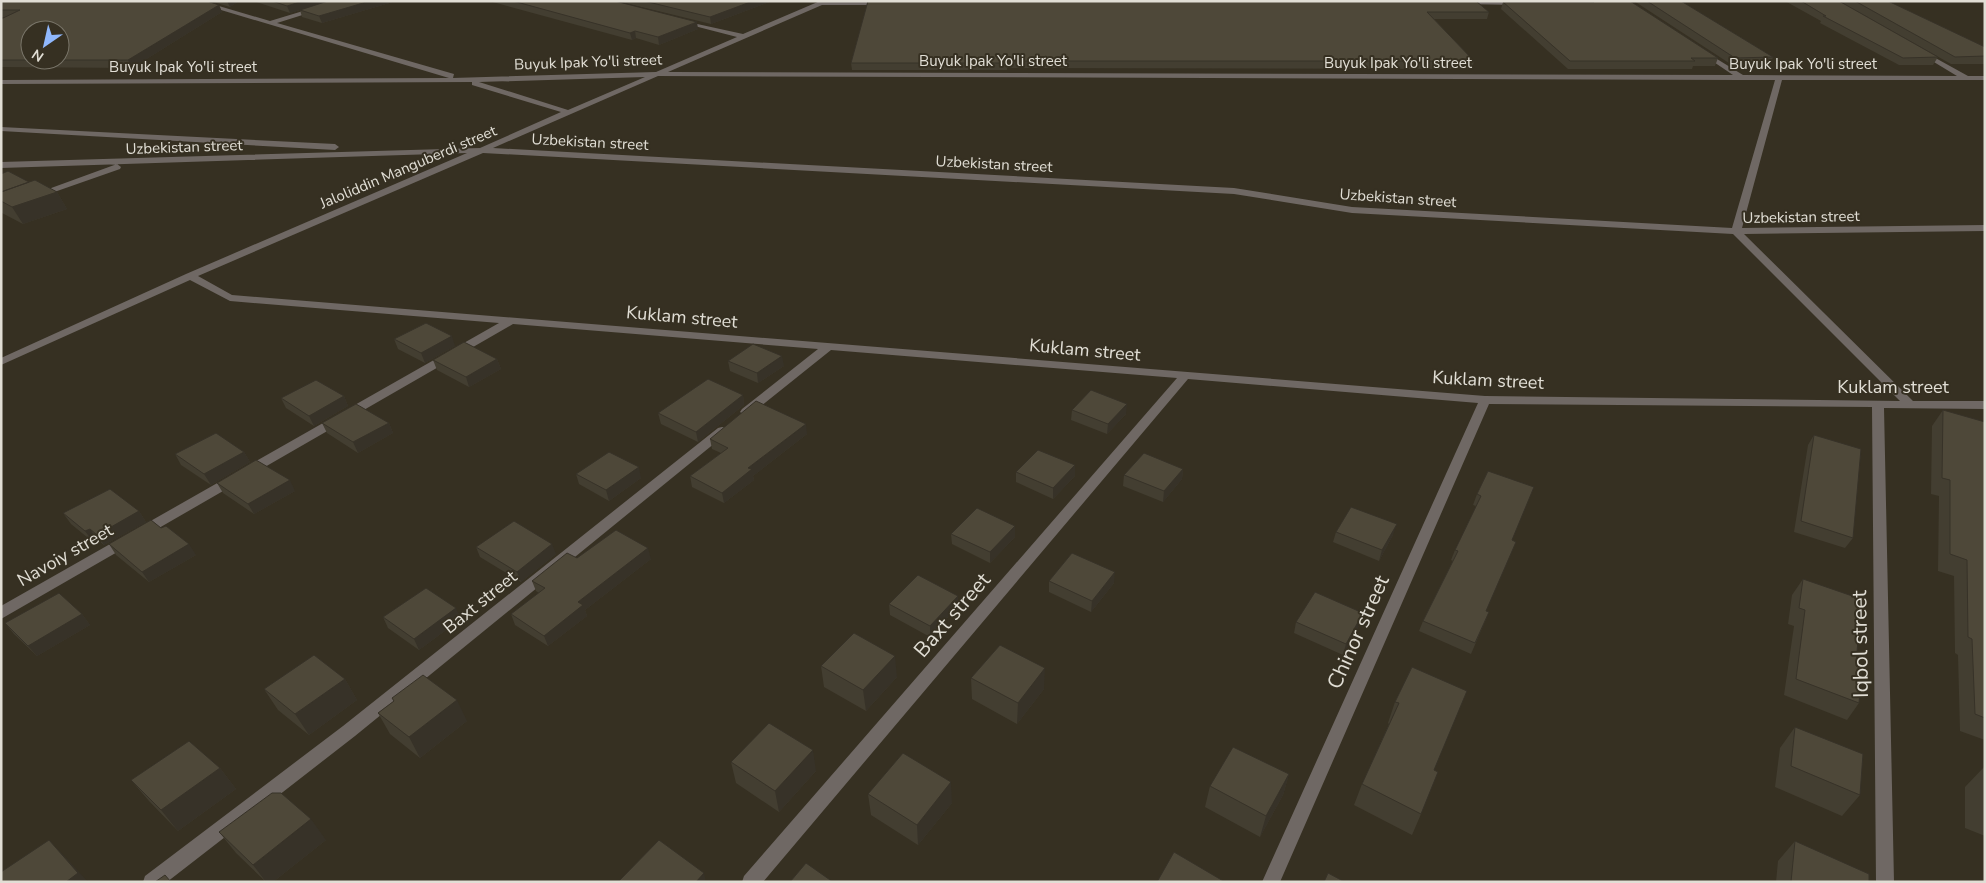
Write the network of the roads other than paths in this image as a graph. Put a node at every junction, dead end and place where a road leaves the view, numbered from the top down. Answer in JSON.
{"nodes":[{"id":1,"x":194,"y":1,"type":"edge"},
{"id":2,"x":344,"y":1,"type":"edge"},
{"id":3,"x":824,"y":2,"type":"edge"},
{"id":4,"x":1450,"y":2,"type":"edge"},
{"id":5,"x":892,"y":3,"type":"edge"},
{"id":6,"x":1530,"y":3,"type":"edge"},
{"id":7,"x":675,"y":20,"type":"edge"},
{"id":8,"x":270,"y":23,"type":"junction"},
{"id":9,"x":742,"y":36,"type":"junction"},
{"id":10,"x":1694,"y":46,"type":"edge"},
{"id":11,"x":1916,"y":49,"type":"edge"},
{"id":12,"x":658,"y":74,"type":"junction"},
{"id":13,"x":1742,"y":78,"type":"junction"},
{"id":14,"x":1779,"y":78,"type":"junction"},
{"id":15,"x":1967,"y":78,"type":"junction"},
{"id":16,"x":1985,"y":78,"type":"edge"},
{"id":17,"x":464,"y":80,"type":"junction"},
{"id":18,"x":1,"y":82,"type":"edge"},
{"id":19,"x":568,"y":112,"type":"junction"},
{"id":20,"x":1,"y":129,"type":"edge"},
{"id":21,"x":482,"y":150,"type":"junction"},
{"id":22,"x":413,"y":152,"type":"junction"},
{"id":23,"x":128,"y":163,"type":"junction"},
{"id":24,"x":1,"y":165,"type":"edge"},
{"id":25,"x":28,"y":198,"type":"edge"},
{"id":26,"x":1985,"y":228,"type":"edge"},
{"id":27,"x":1736,"y":231,"type":"junction"},
{"id":28,"x":190,"y":276,"type":"junction"},
{"id":29,"x":511,"y":321,"type":"junction"},
{"id":30,"x":828,"y":347,"type":"junction"},
{"id":31,"x":1,"y":362,"type":"edge"},
{"id":32,"x":1185,"y":376,"type":"junction"},
{"id":33,"x":1485,"y":400,"type":"junction"},
{"id":34,"x":1878,"y":405,"type":"junction"},
{"id":35,"x":1911,"y":405,"type":"junction"},
{"id":36,"x":1985,"y":405,"type":"edge"},
{"id":37,"x":1,"y":613,"type":"edge"},
{"id":38,"x":152,"y":882,"type":"edge"},
{"id":39,"x":751,"y":882,"type":"edge"},
{"id":40,"x":1271,"y":882,"type":"edge"},
{"id":41,"x":1885,"y":882,"type":"edge"}],
"edges":[{"from":1,"to":8,"type":"street"},
{"from":2,"to":8,"type":"street"},
{"from":3,"to":5,"type":"street"},
{"from":3,"to":9,"type":"street","name":"Jaloliddin Manguberdi street"},
{"from":4,"to":6,"type":"street"},
{"from":7,"to":9,"type":"street"},
{"from":8,"to":17,"type":"street"},
{"from":9,"to":12,"type":"street","name":"Jaloliddin Manguberdi street"},
{"from":10,"to":13,"type":"street"},
{"from":11,"to":15,"type":"street"},
{"from":12,"to":13,"type":"street","name":"Buyuk Ipak Yo'li street"},
{"from":12,"to":17,"type":"street","name":"Buyuk Ipak Yo'li street"},
{"from":12,"to":19,"type":"street","name":"Jaloliddin Manguberdi street"},
{"from":13,"to":14,"type":"street","name":"Buyuk Ipak Yo'li street"},
{"from":14,"to":15,"type":"street","name":"Buyuk Ipak Yo'li street"},
{"from":14,"to":27,"type":"street"},
{"from":15,"to":16,"type":"street","name":"Buyuk Ipak Yo'li street"},
{"from":17,"to":18,"type":"street","name":"Buyuk Ipak Yo'li street"},
{"from":17,"to":19,"type":"street"},
{"from":19,"to":21,"type":"street","name":"Jaloliddin Manguberdi street"},
{"from":20,"to":22,"type":"street"},
{"from":21,"to":22,"type":"street","name":"Uzbekistan street"},
{"from":21,"to":27,"type":"street","name":"Uzbekistan street"},
{"from":21,"to":28,"type":"street","name":"Jaloliddin Manguberdi street"},
{"from":22,"to":23,"type":"street","name":"Uzbekistan street"},
{"from":23,"to":24,"type":"street","name":"Uzbekistan street"},
{"from":23,"to":25,"type":"street"},
{"from":26,"to":27,"type":"street","name":"Uzbekistan street"},
{"from":27,"to":35,"type":"street"},
{"from":28,"to":29,"type":"street","name":"Kuklam street"},
{"from":28,"to":31,"type":"street","name":"Jaloliddin Manguberdi street"},
{"from":29,"to":30,"type":"street","name":"Kuklam street"},
{"from":29,"to":37,"type":"street","name":"Navoiy street"},
{"from":30,"to":32,"type":"street","name":"Kuklam street"},
{"from":30,"to":38,"type":"street","name":"Baxt street"},
{"from":32,"to":33,"type":"street","name":"Kuklam street"},
{"from":32,"to":39,"type":"street","name":"Baxt street"},
{"from":33,"to":34,"type":"street","name":"Kuklam street"},
{"from":33,"to":40,"type":"street","name":"Chinor street"},
{"from":34,"to":35,"type":"street","name":"Kuklam street"},
{"from":34,"to":41,"type":"street","name":"Iqbol street"},
{"from":35,"to":36,"type":"street","name":"Kuklam street"}]}
